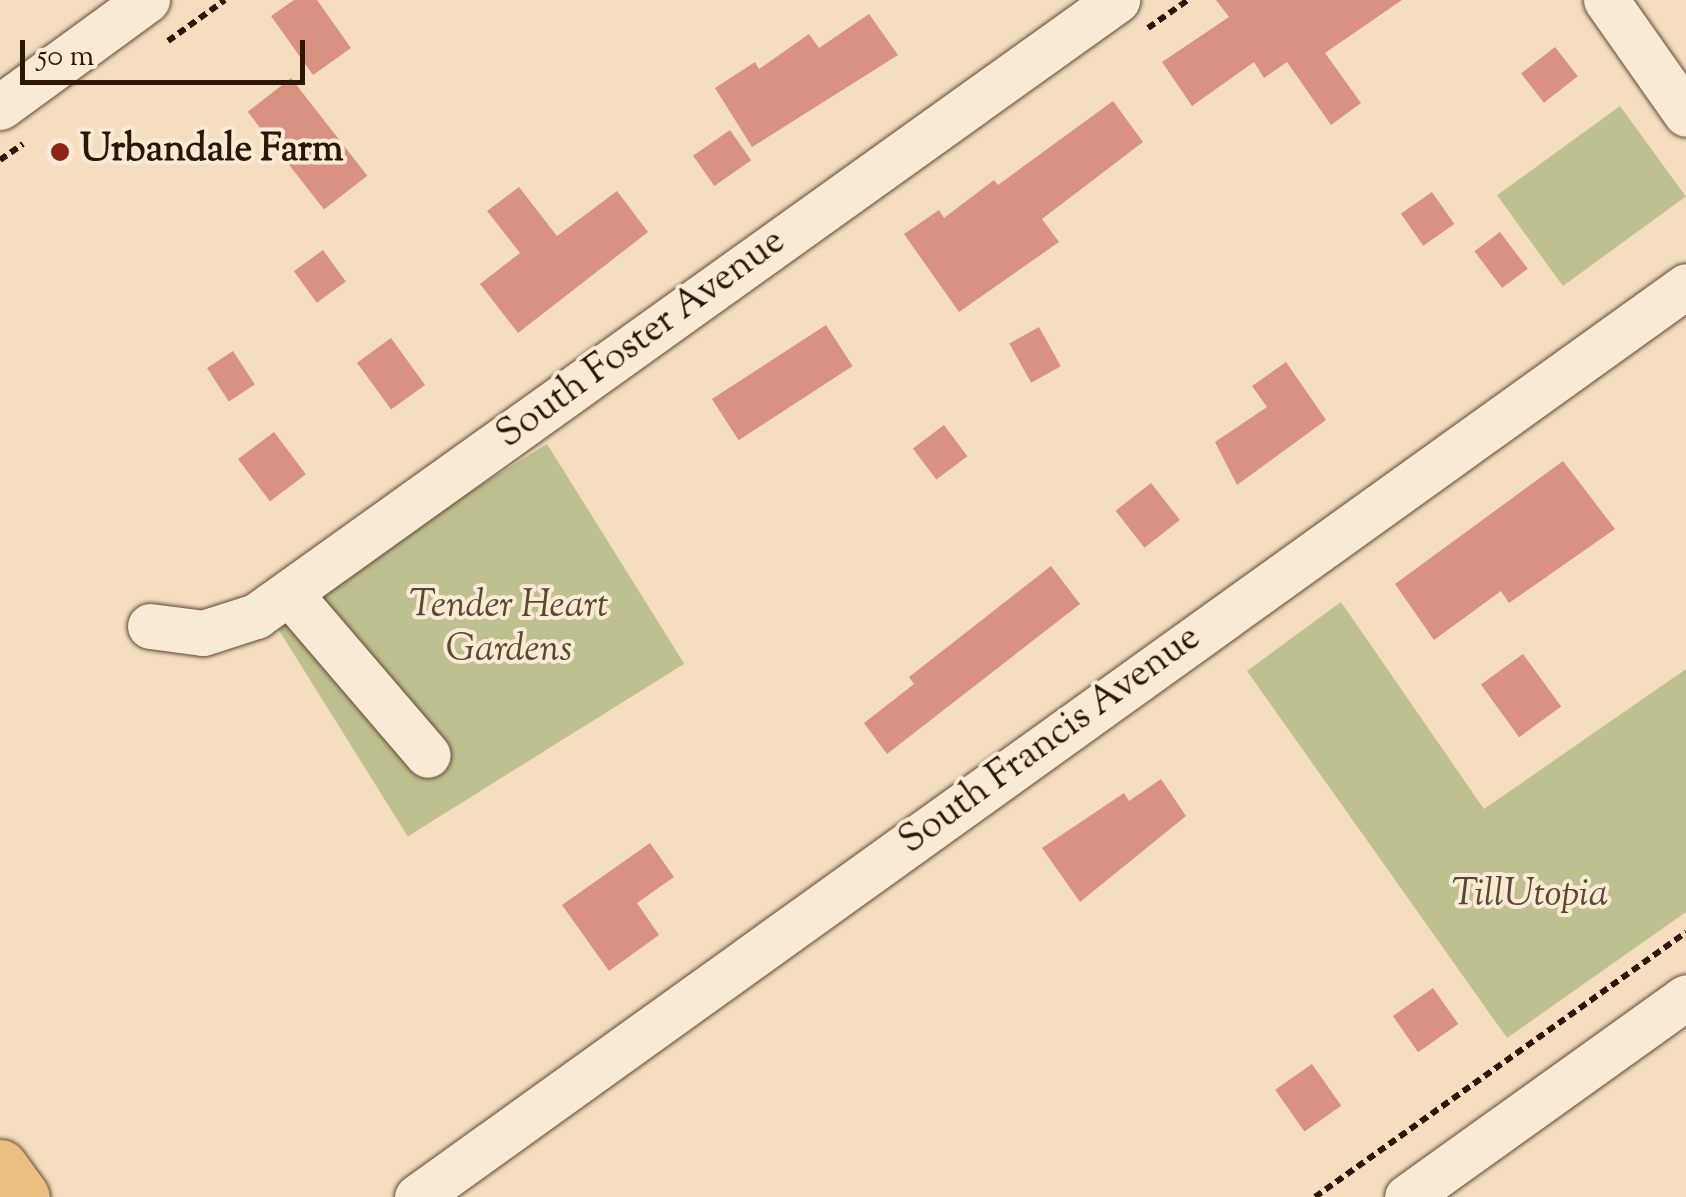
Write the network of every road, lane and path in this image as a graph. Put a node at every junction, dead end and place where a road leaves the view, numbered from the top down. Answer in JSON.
{"nodes":[{"id":1,"x":147,"y":0,"type":"edge"},
{"id":2,"x":1117,"y":0,"type":"edge"},
{"id":3,"x":1606,"y":0,"type":"edge"},
{"id":4,"x":0,"y":106,"type":"edge"},
{"id":5,"x":1686,"y":114,"type":"edge"},
{"id":6,"x":1686,"y":286,"type":"edge"},
{"id":7,"x":288,"y":593,"type":"junction"},
{"id":8,"x":150,"y":626,"type":"dead end"},
{"id":9,"x":428,"y":754,"type":"dead end"},
{"id":10,"x":1686,"y":932,"type":"edge"},
{"id":11,"x":1686,"y":997,"type":"edge"},
{"id":12,"x":0,"y":1166,"type":"edge"},
{"id":13,"x":22,"y":1197,"type":"edge"},
{"id":14,"x":417,"y":1197,"type":"edge"},
{"id":15,"x":1315,"y":1197,"type":"edge"},
{"id":16,"x":1407,"y":1197,"type":"edge"}],
"edges":[{"from":1,"to":4,"type":"street"},
{"from":2,"to":7,"type":"street","name":"South Foster Avenue"},
{"from":3,"to":5,"type":"street"},
{"from":6,"to":14,"type":"street","name":"South Francis Avenue"},
{"from":7,"to":8,"type":"street","name":"South Foster Avenue"},
{"from":7,"to":9,"type":"street"},
{"from":10,"to":15,"type":"path"},
{"from":11,"to":16,"type":"street"},
{"from":12,"to":13,"type":"highway"}]}
